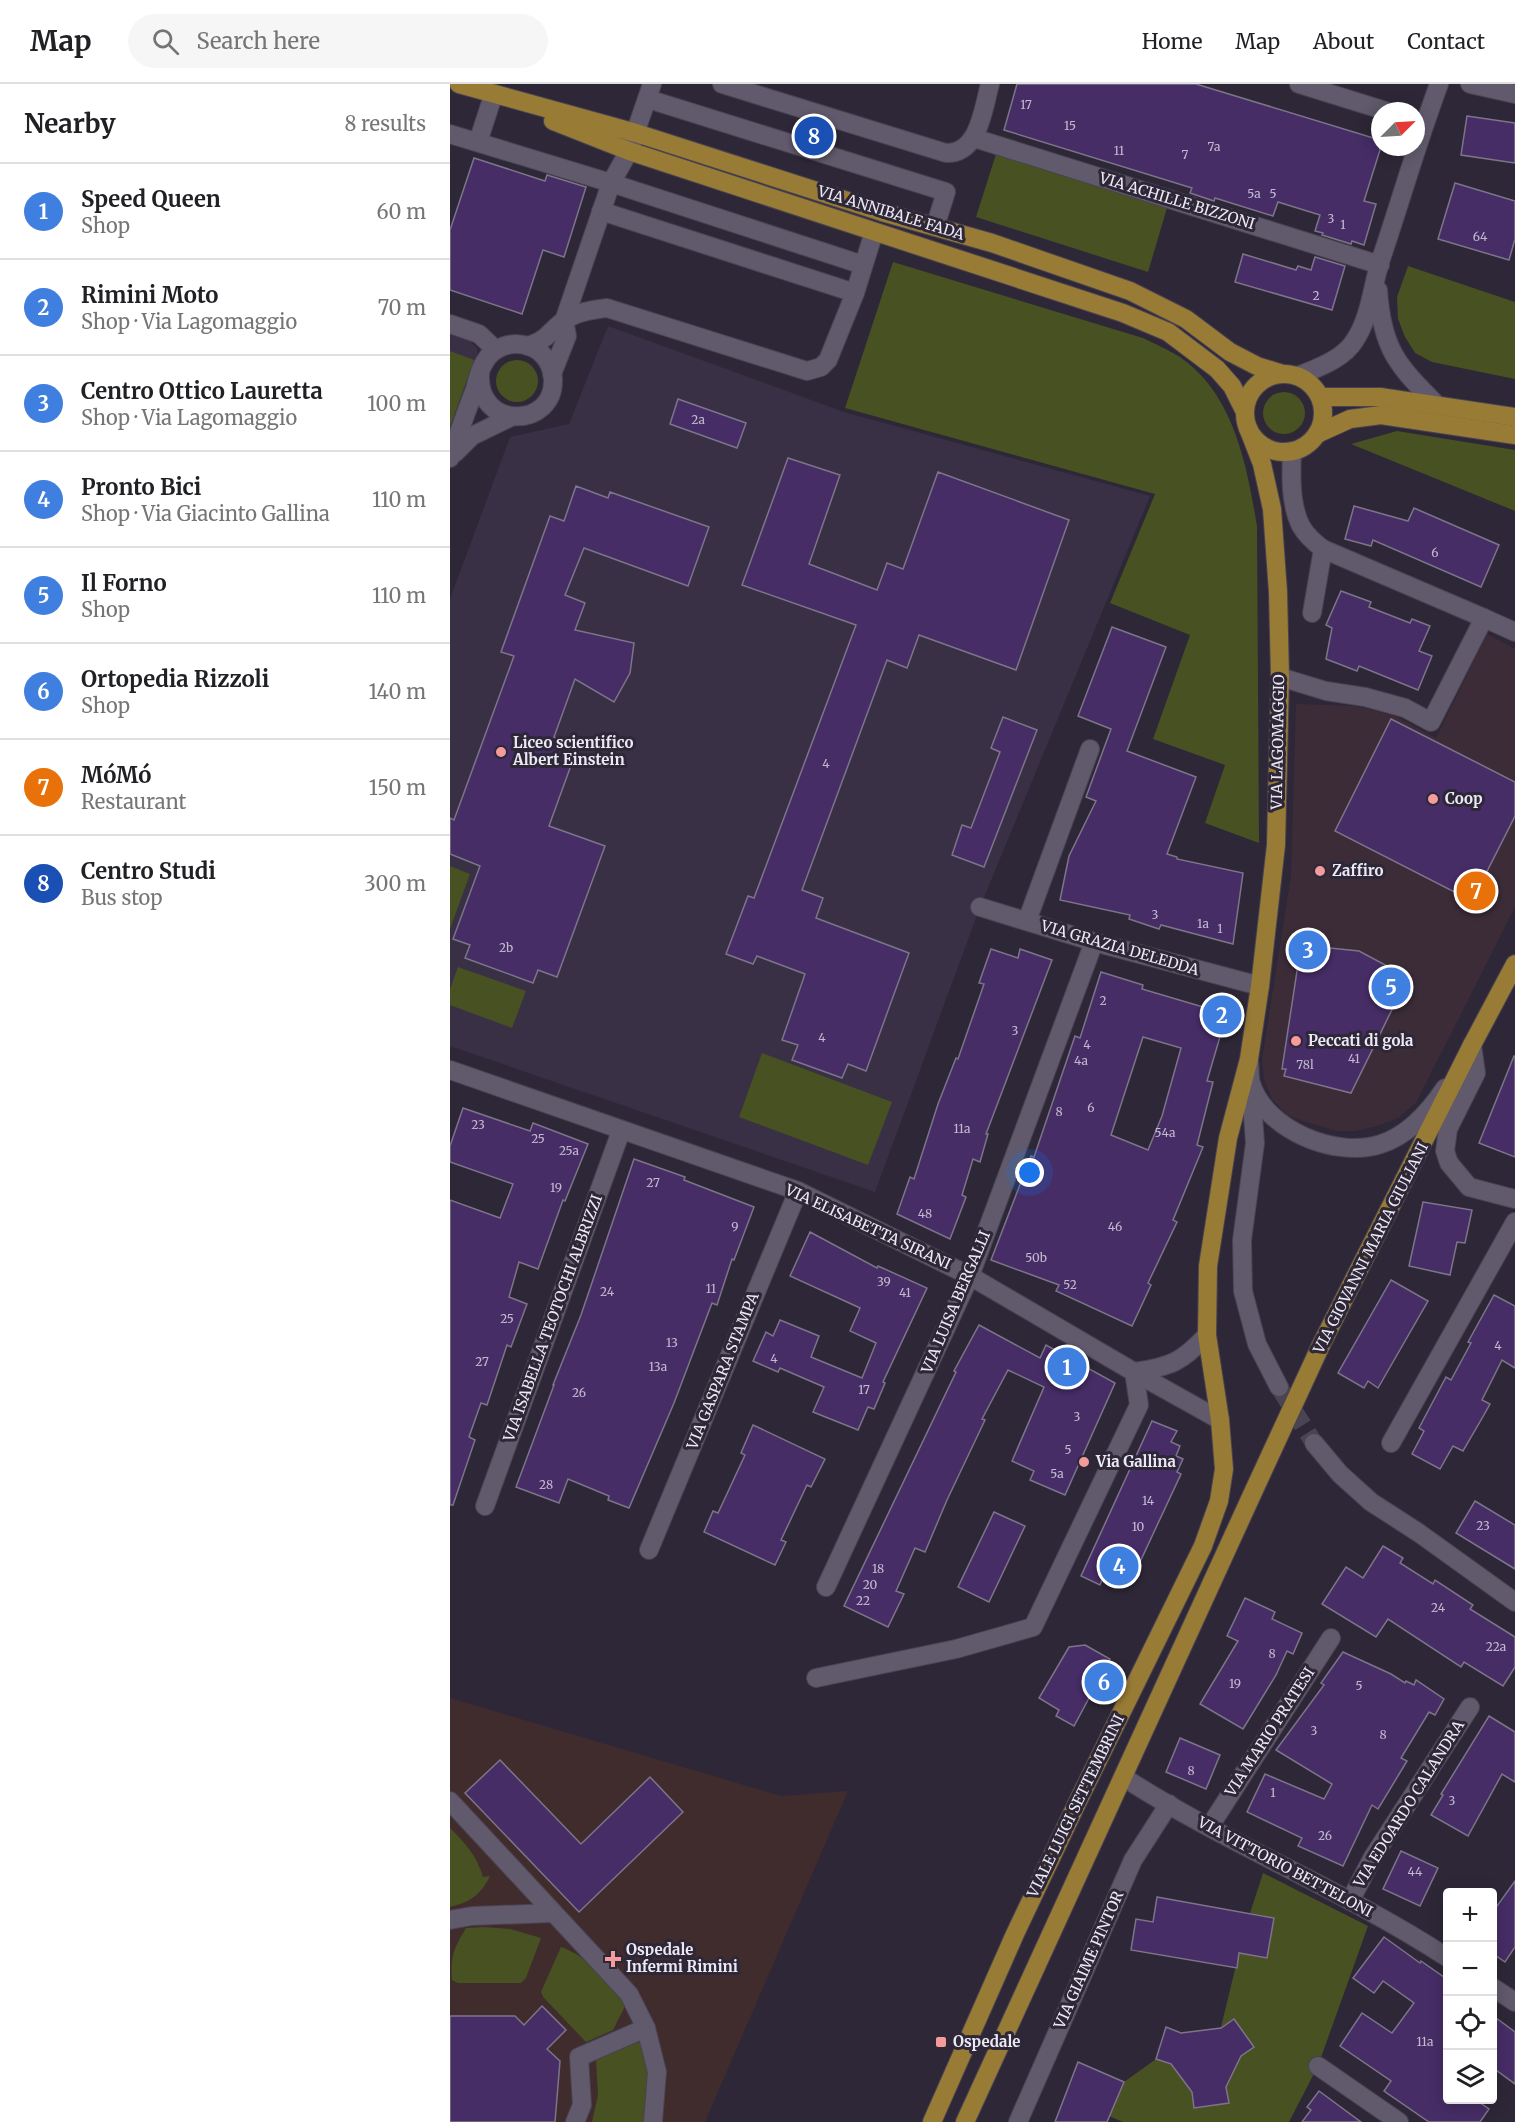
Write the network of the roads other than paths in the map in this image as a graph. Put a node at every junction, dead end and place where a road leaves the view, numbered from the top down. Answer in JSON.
{"nodes":[{"id":1,"x":459,"y":84,"type":"edge"},
{"id":2,"x":722,"y":84,"type":"edge"},
{"id":3,"x":990,"y":84,"type":"edge"},
{"id":4,"x":1299,"y":84,"type":"edge"},
{"id":5,"x":1439,"y":84,"type":"edge"},
{"id":6,"x":1470,"y":84,"type":"edge"},
{"id":7,"x":650,"y":92,"type":"edge"},
{"id":8,"x":487,"y":94,"type":"junction"},
{"id":9,"x":1515,"y":94,"type":"edge"},
{"id":10,"x":1371,"y":106,"type":"edge"},
{"id":11,"x":1425,"y":112,"type":"edge"},
{"id":12,"x":636,"y":133,"type":"junction"},
{"id":13,"x":450,"y":134,"type":"edge"},
{"id":14,"x":974,"y":138,"type":"junction"},
{"id":15,"x":478,"y":142,"type":"junction"},
{"id":16,"x":629,"y":152,"type":"junction"},
{"id":17,"x":1410,"y":156,"type":"edge"},
{"id":18,"x":611,"y":183,"type":"junction"},
{"id":19,"x":601,"y":211,"type":"junction"},
{"id":20,"x":935,"y":227,"type":"junction"},
{"id":21,"x":874,"y":232,"type":"junction"},
{"id":22,"x":863,"y":265,"type":"junction"},
{"id":23,"x":1378,"y":269,"type":"junction"},
{"id":24,"x":855,"y":293,"type":"junction"},
{"id":25,"x":564,"y":321,"type":"junction"},
{"id":26,"x":450,"y":324,"type":"edge"},
{"id":27,"x":528,"y":346,"type":"junction"},
{"id":28,"x":496,"y":350,"type":"junction"},
{"id":29,"x":480,"y":374,"type":"junction"},
{"id":30,"x":552,"y":374,"type":"junction"},
{"id":31,"x":1290,"y":375,"type":"junction"},
{"id":32,"x":1320,"y":397,"type":"junction"},
{"id":33,"x":1437,"y":405,"type":"junction"},
{"id":34,"x":511,"y":417,"type":"junction"},
{"id":35,"x":1515,"y":417,"type":"edge"},
{"id":36,"x":1246,"y":420,"type":"junction"},
{"id":37,"x":1317,"y":434,"type":"junction"},
{"id":38,"x":1515,"y":435,"type":"edge"},
{"id":39,"x":1292,"y":451,"type":"junction"},
{"id":40,"x":450,"y":458,"type":"edge"},
{"id":41,"x":1323,"y":549,"type":"junction"},
{"id":42,"x":1312,"y":613,"type":"dead end"},
{"id":43,"x":1484,"y":618,"type":"junction"},
{"id":44,"x":1515,"y":632,"type":"edge"},
{"id":45,"x":1280,"y":677,"type":"junction"},
{"id":46,"x":1090,"y":749,"type":"dead end"},
{"id":47,"x":980,"y":907,"type":"dead end"},
{"id":48,"x":1027,"y":921,"type":"junction"},
{"id":49,"x":1094,"y":942,"type":"junction"},
{"id":50,"x":1515,"y":963,"type":"edge"},
{"id":51,"x":1260,"y":986,"type":"junction"},
{"id":52,"x":1472,"y":1045,"type":"junction"},
{"id":53,"x":1249,"y":1059,"type":"junction"},
{"id":54,"x":450,"y":1070,"type":"edge"},
{"id":55,"x":1250,"y":1083,"type":"junction"},
{"id":56,"x":621,"y":1131,"type":"junction"},
{"id":57,"x":798,"y":1191,"type":"junction"},
{"id":58,"x":1515,"y":1199,"type":"edge"},
{"id":59,"x":1515,"y":1222,"type":"edge"},
{"id":60,"x":970,"y":1276,"type":"junction"},
{"id":61,"x":1207,"y":1335,"type":"junction"},
{"id":62,"x":1134,"y":1372,"type":"junction"},
{"id":63,"x":1279,"y":1387,"type":"tunnel mouth"},
{"id":64,"x":1220,"y":1420,"type":"junction"},
{"id":65,"x":1314,"y":1443,"type":"tunnel mouth"},
{"id":66,"x":1391,"y":1443,"type":"dead end"},
{"id":67,"x":485,"y":1506,"type":"dead end"},
{"id":68,"x":1233,"y":1536,"type":"joint"},
{"id":69,"x":649,"y":1550,"type":"dead end"},
{"id":70,"x":826,"y":1587,"type":"dead end"},
{"id":71,"x":1515,"y":1602,"type":"edge"},
{"id":72,"x":1331,"y":1638,"type":"dead end"},
{"id":73,"x":816,"y":1678,"type":"dead end"},
{"id":74,"x":1470,"y":1707,"type":"dead end"},
{"id":75,"x":1124,"y":1776,"type":"junction"},
{"id":76,"x":450,"y":1801,"type":"edge"},
{"id":77,"x":1169,"y":1804,"type":"junction"},
{"id":78,"x":1210,"y":1826,"type":"junction"},
{"id":79,"x":1350,"y":1901,"type":"junction"},
{"id":80,"x":553,"y":1913,"type":"junction"},
{"id":81,"x":450,"y":1920,"type":"edge"},
{"id":82,"x":1443,"y":1955,"type":"edge"},
{"id":83,"x":1497,"y":1990,"type":"edge"},
{"id":84,"x":1515,"y":2002,"type":"edge"},
{"id":85,"x":646,"y":2028,"type":"junction"},
{"id":86,"x":1318,"y":2066,"type":"dead end"},
{"id":87,"x":575,"y":2122,"type":"edge"},
{"id":88,"x":653,"y":2122,"type":"edge"},
{"id":89,"x":932,"y":2122,"type":"edge"},
{"id":90,"x":965,"y":2122,"type":"edge"},
{"id":91,"x":1018,"y":2122,"type":"edge"},
{"id":92,"x":1399,"y":2122,"type":"edge"}],
"edges":[{"from":1,"to":8,"type":"main road","name":"VIA ANNIBALE FADA"},
{"from":2,"to":14,"type":"street"},
{"from":3,"to":14,"type":"street"},
{"from":4,"to":10,"type":"street"},
{"from":5,"to":11,"type":"street"},
{"from":6,"to":9,"type":"street"},
{"from":7,"to":12,"type":"street"},
{"from":7,"to":20,"type":"street"},
{"from":8,"to":12,"type":"main road","name":"VIA ANNIBALE FADA"},
{"from":8,"to":15,"type":"street"},
{"from":8,"to":16,"type":"main road","name":"VIA ANNIBALE FADA"},
{"from":12,"to":16,"type":"street"},
{"from":12,"to":20,"type":"main road","name":"VIA ANNIBALE FADA"},
{"from":13,"to":15,"type":"street"},
{"from":14,"to":23,"type":"street","name":"VIA ACHILLE BIZZONI"},
{"from":15,"to":18,"type":"street"},
{"from":16,"to":18,"type":"street"},
{"from":16,"to":21,"type":"main road","name":"VIA ANNIBALE FADA"},
{"from":17,"to":23,"type":"street"},
{"from":18,"to":19,"type":"street"},
{"from":18,"to":22,"type":"street"},
{"from":19,"to":24,"type":"street"},
{"from":19,"to":25,"type":"street"},
{"from":20,"to":31,"type":"main road","name":"VIA ANNIBALE FADA"},
{"from":21,"to":22,"type":"street"},
{"from":21,"to":36,"type":"main road","name":"VIA ANNIBALE FADA"},
{"from":22,"to":24,"type":"street"},
{"from":23,"to":31,"type":"street"},
{"from":23,"to":33,"type":"street"},
{"from":24,"to":25,"type":"street"},
{"from":25,"to":27,"type":"street"},
{"from":25,"to":30,"type":"street"},
{"from":26,"to":28,"type":"street"},
{"from":27,"to":28,"type":"street"},
{"from":27,"to":30,"type":"street"},
{"from":28,"to":29,"type":"street"},
{"from":29,"to":34,"type":"street"},
{"from":29,"to":40,"type":"street"},
{"from":30,"to":34,"type":"street"},
{"from":31,"to":32,"type":"main road"},
{"from":31,"to":36,"type":"main road"},
{"from":32,"to":33,"type":"main road"},
{"from":32,"to":37,"type":"main road"},
{"from":33,"to":35,"type":"main road"},
{"from":34,"to":40,"type":"street"},
{"from":36,"to":39,"type":"main road"},
{"from":36,"to":45,"type":"main road","name":"VIA LAGOMAGGIO"},
{"from":37,"to":38,"type":"main road"},
{"from":37,"to":39,"type":"main road"},
{"from":39,"to":41,"type":"street"},
{"from":41,"to":42,"type":"street"},
{"from":41,"to":43,"type":"street"},
{"from":43,"to":44,"type":"street"},
{"from":43,"to":45,"type":"street"},
{"from":45,"to":51,"type":"main road","name":"VIA LAGOMAGGIO"},
{"from":46,"to":48,"type":"street"},
{"from":47,"to":48,"type":"street","name":"VIA GRAZIA DELEDDA"},
{"from":48,"to":49,"type":"street","name":"VIA GRAZIA DELEDDA"},
{"from":49,"to":51,"type":"street","name":"VIA GRAZIA DELEDDA"},
{"from":49,"to":60,"type":"street","name":"VIA LUISA BERGALLI"},
{"from":50,"to":52,"type":"main road","name":"VIA GIOVANNI MARIA GIULIANI"},
{"from":51,"to":53,"type":"main road","name":"VIA LAGOMAGGIO"},
{"from":52,"to":55,"type":"street"},
{"from":52,"to":58,"type":"street"},
{"from":52,"to":68,"type":"main road","name":"VIA GIOVANNI MARIA GIULIANI","bridge":true},
{"from":53,"to":55,"type":"street"},
{"from":53,"to":61,"type":"main road","name":"VIA LAGOMAGGIO"},
{"from":54,"to":56,"type":"street","name":"VIA ELISABETTA SIRANI"},
{"from":55,"to":63,"type":"street"},
{"from":56,"to":57,"type":"street","name":"VIA ELISABETTA SIRANI"},
{"from":56,"to":67,"type":"street","name":"VIA ISABELLA TEOTOCHI ALBRIZZI"},
{"from":57,"to":60,"type":"street","name":"VIA ELISABETTA SIRANI"},
{"from":57,"to":69,"type":"street","name":"VIA GASPARA STAMPA"},
{"from":59,"to":66,"type":"street"},
{"from":60,"to":62,"type":"street","name":"VIA ELISABETTA SIRANI"},
{"from":60,"to":70,"type":"street","name":"VIA LUISA BERGALLI"},
{"from":61,"to":62,"type":"street"},
{"from":61,"to":64,"type":"main road","name":"VIALE LUIGI SETTEMBRINI"},
{"from":62,"to":64,"type":"street","name":"VIA ELISABETTA SIRANI"},
{"from":62,"to":73,"type":"street"},
{"from":64,"to":89,"type":"main road","name":"VIALE LUIGI SETTEMBRINI"},
{"from":65,"to":71,"type":"street"},
{"from":68,"to":75,"type":"main road","name":"VIALE LUIGI SETTEMBRINI"},
{"from":72,"to":78,"type":"street","name":"VIA MARIO PRATESI"},
{"from":74,"to":79,"type":"street","name":"VIA EDOARDO CALANDRA"},
{"from":75,"to":77,"type":"street","name":"VIA VITTORIO BETTELONI"},
{"from":75,"to":90,"type":"main road","name":"VIALE LUIGI SETTEMBRINI"},
{"from":76,"to":80,"type":"street"},
{"from":77,"to":78,"type":"street","name":"VIA VITTORIO BETTELONI"},
{"from":77,"to":91,"type":"street","name":"VIA GIAIME PINTOR"},
{"from":78,"to":79,"type":"street","name":"VIA VITTORIO BETTELONI"},
{"from":79,"to":82,"type":"street","name":"VIA VITTORIO BETTELONI"},
{"from":80,"to":81,"type":"street"},
{"from":80,"to":85,"type":"street"},
{"from":83,"to":84,"type":"street"},
{"from":85,"to":87,"type":"street"},
{"from":85,"to":88,"type":"street"},
{"from":86,"to":92,"type":"street"}]}
